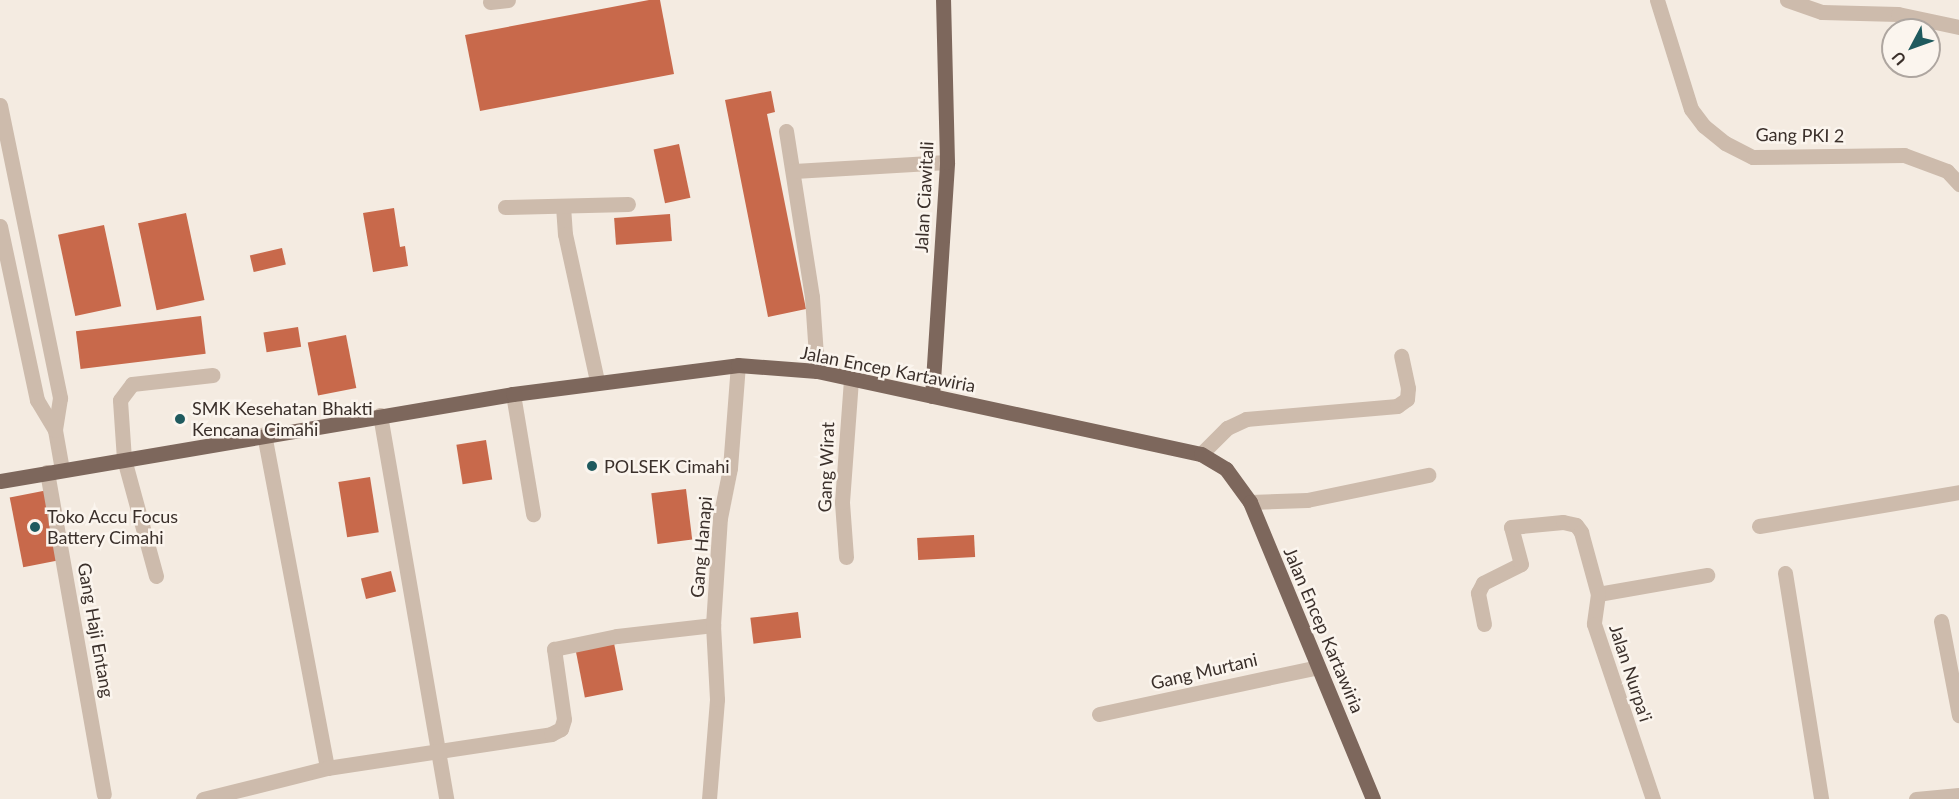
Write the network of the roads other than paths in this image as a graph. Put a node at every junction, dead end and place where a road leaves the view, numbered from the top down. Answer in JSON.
{"nodes":[{"id":1,"x":508,"y":0,"type":"edge"},
{"id":2,"x":1657,"y":0,"type":"edge"},
{"id":3,"x":1787,"y":0,"type":"edge"},
{"id":4,"x":490,"y":2,"type":"dead end"},
{"id":5,"x":943,"y":2,"type":"edge"},
{"id":6,"x":1851,"y":5,"type":"edge"},
{"id":7,"x":1959,"y":27,"type":"edge"},
{"id":8,"x":0,"y":105,"type":"edge"},
{"id":9,"x":786,"y":131,"type":"dead end"},
{"id":10,"x":947,"y":162,"type":"junction"},
{"id":11,"x":794,"y":171,"type":"junction"},
{"id":12,"x":1959,"y":184,"type":"edge"},
{"id":13,"x":628,"y":204,"type":"dead end"},
{"id":14,"x":563,"y":206,"type":"junction"},
{"id":15,"x":505,"y":207,"type":"dead end"},
{"id":16,"x":25,"y":220,"type":"junction"},
{"id":17,"x":0,"y":226,"type":"edge"},
{"id":18,"x":1401,"y":356,"type":"dead end"},
{"id":19,"x":738,"y":365,"type":"junction"},
{"id":20,"x":817,"y":371,"type":"junction"},
{"id":21,"x":212,"y":375,"type":"dead end"},
{"id":22,"x":851,"y":379,"type":"junction"},
{"id":23,"x":597,"y":381,"type":"junction"},
{"id":24,"x":513,"y":394,"type":"junction"},
{"id":25,"x":932,"y":396,"type":"junction"},
{"id":26,"x":380,"y":415,"type":"junction"},
{"id":27,"x":55,"y":430,"type":"junction"},
{"id":28,"x":264,"y":434,"type":"junction"},
{"id":29,"x":1201,"y":454,"type":"junction"},
{"id":30,"x":124,"y":459,"type":"junction"},
{"id":31,"x":55,"y":471,"type":"junction"},
{"id":32,"x":1428,"y":475,"type":"dead end"},
{"id":33,"x":0,"y":481,"type":"edge"},
{"id":34,"x":1959,"y":492,"type":"edge"},
{"id":35,"x":1250,"y":502,"type":"junction"},
{"id":36,"x":533,"y":514,"type":"dead end"},
{"id":37,"x":1759,"y":526,"type":"dead end"},
{"id":38,"x":846,"y":557,"type":"dead end"},
{"id":39,"x":1785,"y":573,"type":"dead end"},
{"id":40,"x":1707,"y":575,"type":"dead end"},
{"id":41,"x":156,"y":576,"type":"dead end"},
{"id":42,"x":1598,"y":594,"type":"junction"},
{"id":43,"x":1941,"y":621,"type":"dead end"},
{"id":44,"x":1484,"y":624,"type":"dead end"},
{"id":45,"x":713,"y":625,"type":"junction"},
{"id":46,"x":1954,"y":658,"type":"edge"},
{"id":47,"x":1318,"y":667,"type":"junction"},
{"id":48,"x":1099,"y":714,"type":"dead end"},
{"id":49,"x":1959,"y":716,"type":"edge"},
{"id":50,"x":440,"y":753,"type":"junction"},
{"id":51,"x":327,"y":768,"type":"junction"},
{"id":52,"x":104,"y":794,"type":"dead end"},
{"id":53,"x":1959,"y":795,"type":"edge"},
{"id":54,"x":203,"y":799,"type":"edge"},
{"id":55,"x":446,"y":799,"type":"edge"},
{"id":56,"x":710,"y":799,"type":"edge"},
{"id":57,"x":1373,"y":799,"type":"edge"},
{"id":58,"x":1653,"y":799,"type":"edge"},
{"id":59,"x":1821,"y":799,"type":"edge"},
{"id":60,"x":1916,"y":799,"type":"edge"}],
"edges":[{"from":1,"to":4,"type":"street"},
{"from":2,"to":12,"type":"street","name":"Gang PKI 2"},
{"from":3,"to":6,"type":"street"},
{"from":5,"to":10,"type":"main road","name":"Jalan Ciawitali"},
{"from":6,"to":7,"type":"street"},
{"from":8,"to":16,"type":"street"},
{"from":9,"to":11,"type":"street"},
{"from":10,"to":11,"type":"street"},
{"from":10,"to":25,"type":"main road","name":"Jalan Ciawitali"},
{"from":11,"to":20,"type":"street"},
{"from":13,"to":14,"type":"street"},
{"from":14,"to":15,"type":"street"},
{"from":14,"to":23,"type":"street"},
{"from":16,"to":17,"type":"street"},
{"from":16,"to":27,"type":"street"},
{"from":17,"to":27,"type":"street"},
{"from":18,"to":29,"type":"street"},
{"from":19,"to":20,"type":"main road","name":"Jalan Encep Kartawiria"},
{"from":19,"to":23,"type":"main road","name":"Jalan Encep Kartawiria"},
{"from":19,"to":45,"type":"street","name":"Gang Hanapi"},
{"from":20,"to":22,"type":"main road","name":"Jalan Encep Kartawiria"},
{"from":21,"to":30,"type":"street"},
{"from":22,"to":25,"type":"main road","name":"Jalan Encep Kartawiria"},
{"from":22,"to":38,"type":"street","name":"Gang Wirat"},
{"from":23,"to":24,"type":"main road","name":"Jalan Encep Kartawiria"},
{"from":24,"to":26,"type":"main road","name":"Jalan Encep Kartawiria"},
{"from":24,"to":36,"type":"street"},
{"from":25,"to":29,"type":"main road","name":"Jalan Encep Kartawiria"},
{"from":26,"to":28,"type":"main road","name":"Jalan Encep Kartawiria"},
{"from":26,"to":50,"type":"street"},
{"from":27,"to":31,"type":"street","name":"Gang Haji Entang"},
{"from":28,"to":30,"type":"main road","name":"Jalan Encep Kartawiria"},
{"from":28,"to":51,"type":"street"},
{"from":29,"to":35,"type":"main road","name":"Jalan Encep Kartawiria"},
{"from":30,"to":31,"type":"main road","name":"Jalan Encep Kartawiria"},
{"from":30,"to":41,"type":"street"},
{"from":31,"to":33,"type":"main road","name":"Jalan Encep Kartawiria"},
{"from":31,"to":52,"type":"street","name":"Gang Haji Entang"},
{"from":32,"to":35,"type":"street"},
{"from":34,"to":37,"type":"street"},
{"from":35,"to":47,"type":"main road","name":"Jalan Encep Kartawiria"},
{"from":39,"to":59,"type":"street"},
{"from":40,"to":42,"type":"street"},
{"from":42,"to":44,"type":"street","name":"Jalan Nurpa'i"},
{"from":42,"to":58,"type":"street","name":"Jalan Nurpa'i"},
{"from":43,"to":46,"type":"street"},
{"from":45,"to":50,"type":"street"},
{"from":45,"to":56,"type":"street","name":"Gang Hanapi"},
{"from":46,"to":49,"type":"street"},
{"from":47,"to":48,"type":"street","name":"Gang Murtani"},
{"from":47,"to":57,"type":"main road","name":"Jalan Encep Kartawiria"},
{"from":50,"to":51,"type":"street"},
{"from":50,"to":55,"type":"street"},
{"from":51,"to":54,"type":"street"},
{"from":53,"to":60,"type":"street"}]}
